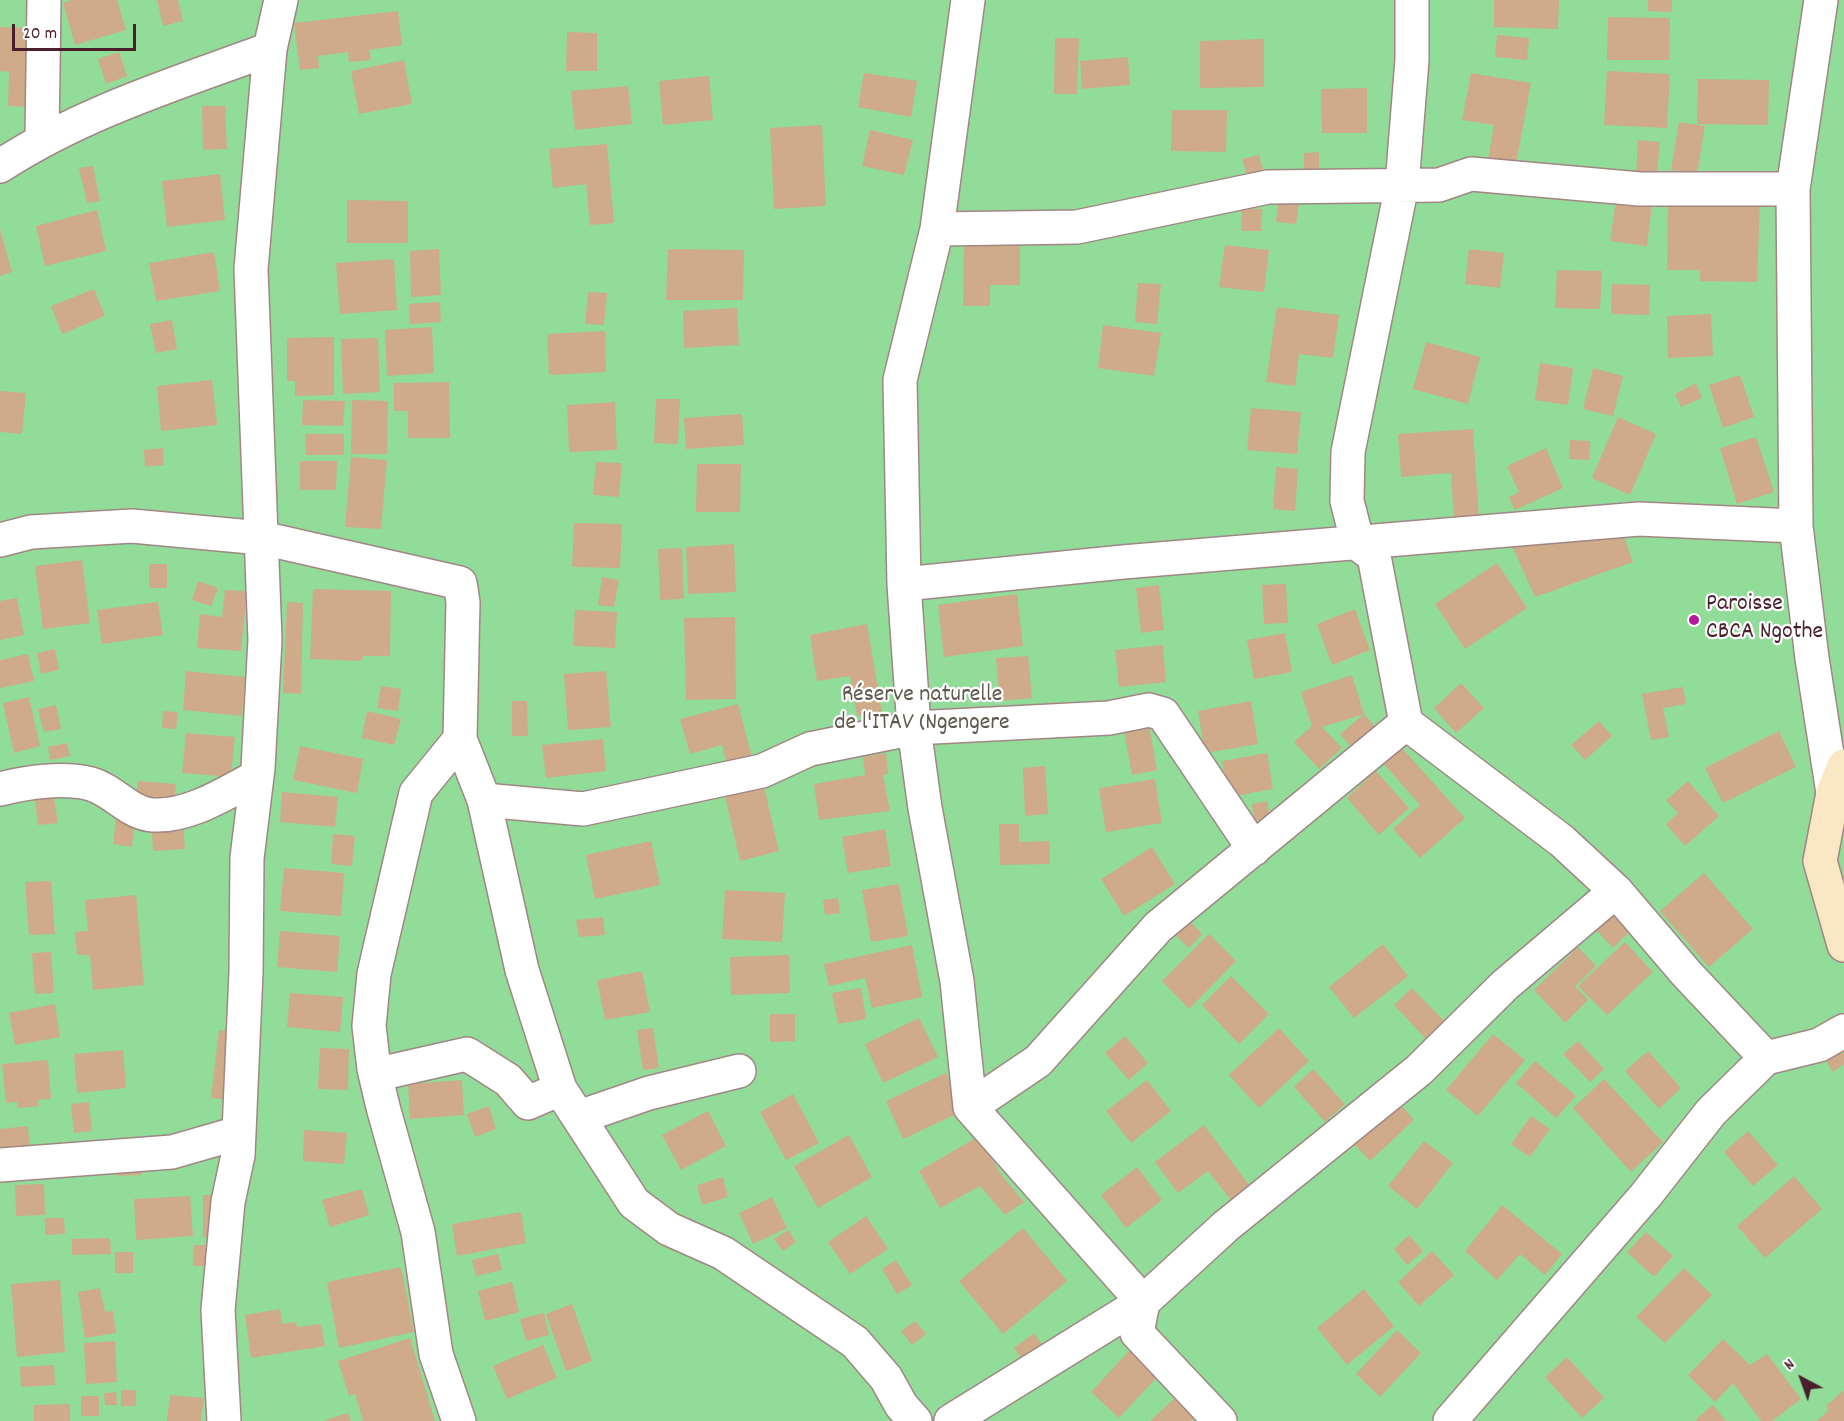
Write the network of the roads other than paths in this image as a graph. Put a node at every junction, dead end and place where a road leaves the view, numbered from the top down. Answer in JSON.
{"nodes":[{"id":1,"x":44,"y":0,"type":"edge"},
{"id":2,"x":281,"y":0,"type":"edge"},
{"id":3,"x":968,"y":0,"type":"edge"},
{"id":4,"x":1412,"y":0,"type":"edge"},
{"id":5,"x":1821,"y":0,"type":"edge"},
{"id":6,"x":270,"y":49,"type":"junction"},
{"id":7,"x":42,"y":138,"type":"junction"},
{"id":8,"x":0,"y":166,"type":"edge"},
{"id":9,"x":1402,"y":185,"type":"junction"},
{"id":10,"x":1793,"y":189,"type":"junction"},
{"id":11,"x":937,"y":229,"type":"junction"},
{"id":12,"x":1796,"y":526,"type":"junction"},
{"id":13,"x":262,"y":538,"type":"junction"},
{"id":14,"x":0,"y":540,"type":"edge"},
{"id":15,"x":1358,"y":544,"type":"junction"},
{"id":16,"x":904,"y":584,"type":"junction"},
{"id":17,"x":1406,"y":723,"type":"junction"},
{"id":18,"x":914,"y":728,"type":"junction"},
{"id":19,"x":460,"y":739,"type":"junction"},
{"id":20,"x":256,"y":777,"type":"junction"},
{"id":21,"x":1839,"y":780,"type":"edge"},
{"id":22,"x":0,"y":789,"type":"edge"},
{"id":23,"x":484,"y":800,"type":"junction"},
{"id":24,"x":1254,"y":849,"type":"junction"},
{"id":25,"x":1616,"y":891,"type":"junction"},
{"id":26,"x":1844,"y":945,"type":"edge"},
{"id":27,"x":1844,"y":1031,"type":"edge"},
{"id":28,"x":1766,"y":1058,"type":"junction"},
{"id":29,"x":374,"y":1069,"type":"junction"},
{"id":30,"x":739,"y":1071,"type":"dead end"},
{"id":31,"x":560,"y":1089,"type":"junction"},
{"id":32,"x":970,"y":1107,"type":"junction"},
{"id":33,"x":579,"y":1117,"type":"junction"},
{"id":34,"x":238,"y":1133,"type":"junction"},
{"id":35,"x":0,"y":1165,"type":"edge"},
{"id":36,"x":1143,"y":1302,"type":"junction"},
{"id":37,"x":224,"y":1421,"type":"edge"},
{"id":38,"x":459,"y":1421,"type":"edge"},
{"id":39,"x":915,"y":1421,"type":"edge"},
{"id":40,"x":951,"y":1421,"type":"edge"},
{"id":41,"x":1220,"y":1421,"type":"edge"},
{"id":42,"x":1450,"y":1421,"type":"edge"}],
"edges":[{"from":1,"to":7,"type":"street"},
{"from":2,"to":6,"type":"street"},
{"from":3,"to":11,"type":"street"},
{"from":4,"to":9,"type":"street"},
{"from":5,"to":10,"type":"street"},
{"from":6,"to":7,"type":"street"},
{"from":6,"to":13,"type":"street"},
{"from":7,"to":8,"type":"street"},
{"from":9,"to":10,"type":"street"},
{"from":9,"to":11,"type":"street"},
{"from":9,"to":15,"type":"street"},
{"from":10,"to":12,"type":"street"},
{"from":11,"to":16,"type":"street"},
{"from":12,"to":15,"type":"street"},
{"from":12,"to":21,"type":"street"},
{"from":13,"to":14,"type":"street"},
{"from":13,"to":19,"type":"street"},
{"from":13,"to":20,"type":"street"},
{"from":15,"to":16,"type":"street"},
{"from":15,"to":17,"type":"street"},
{"from":16,"to":18,"type":"street"},
{"from":17,"to":24,"type":"street"},
{"from":17,"to":25,"type":"street"},
{"from":18,"to":23,"type":"street"},
{"from":18,"to":24,"type":"street"},
{"from":18,"to":32,"type":"street"},
{"from":19,"to":23,"type":"street"},
{"from":19,"to":29,"type":"street"},
{"from":20,"to":22,"type":"street"},
{"from":20,"to":34,"type":"street"},
{"from":21,"to":26,"type":"street"},
{"from":23,"to":31,"type":"street"},
{"from":24,"to":32,"type":"street"},
{"from":25,"to":28,"type":"street"},
{"from":25,"to":36,"type":"street"},
{"from":27,"to":28,"type":"street"},
{"from":28,"to":42,"type":"street"},
{"from":29,"to":31,"type":"street"},
{"from":29,"to":38,"type":"street"},
{"from":30,"to":33,"type":"street"},
{"from":31,"to":33,"type":"street"},
{"from":32,"to":36,"type":"street"},
{"from":33,"to":39,"type":"street"},
{"from":34,"to":35,"type":"street"},
{"from":34,"to":37,"type":"street"},
{"from":36,"to":40,"type":"street"},
{"from":36,"to":41,"type":"street"}]}
